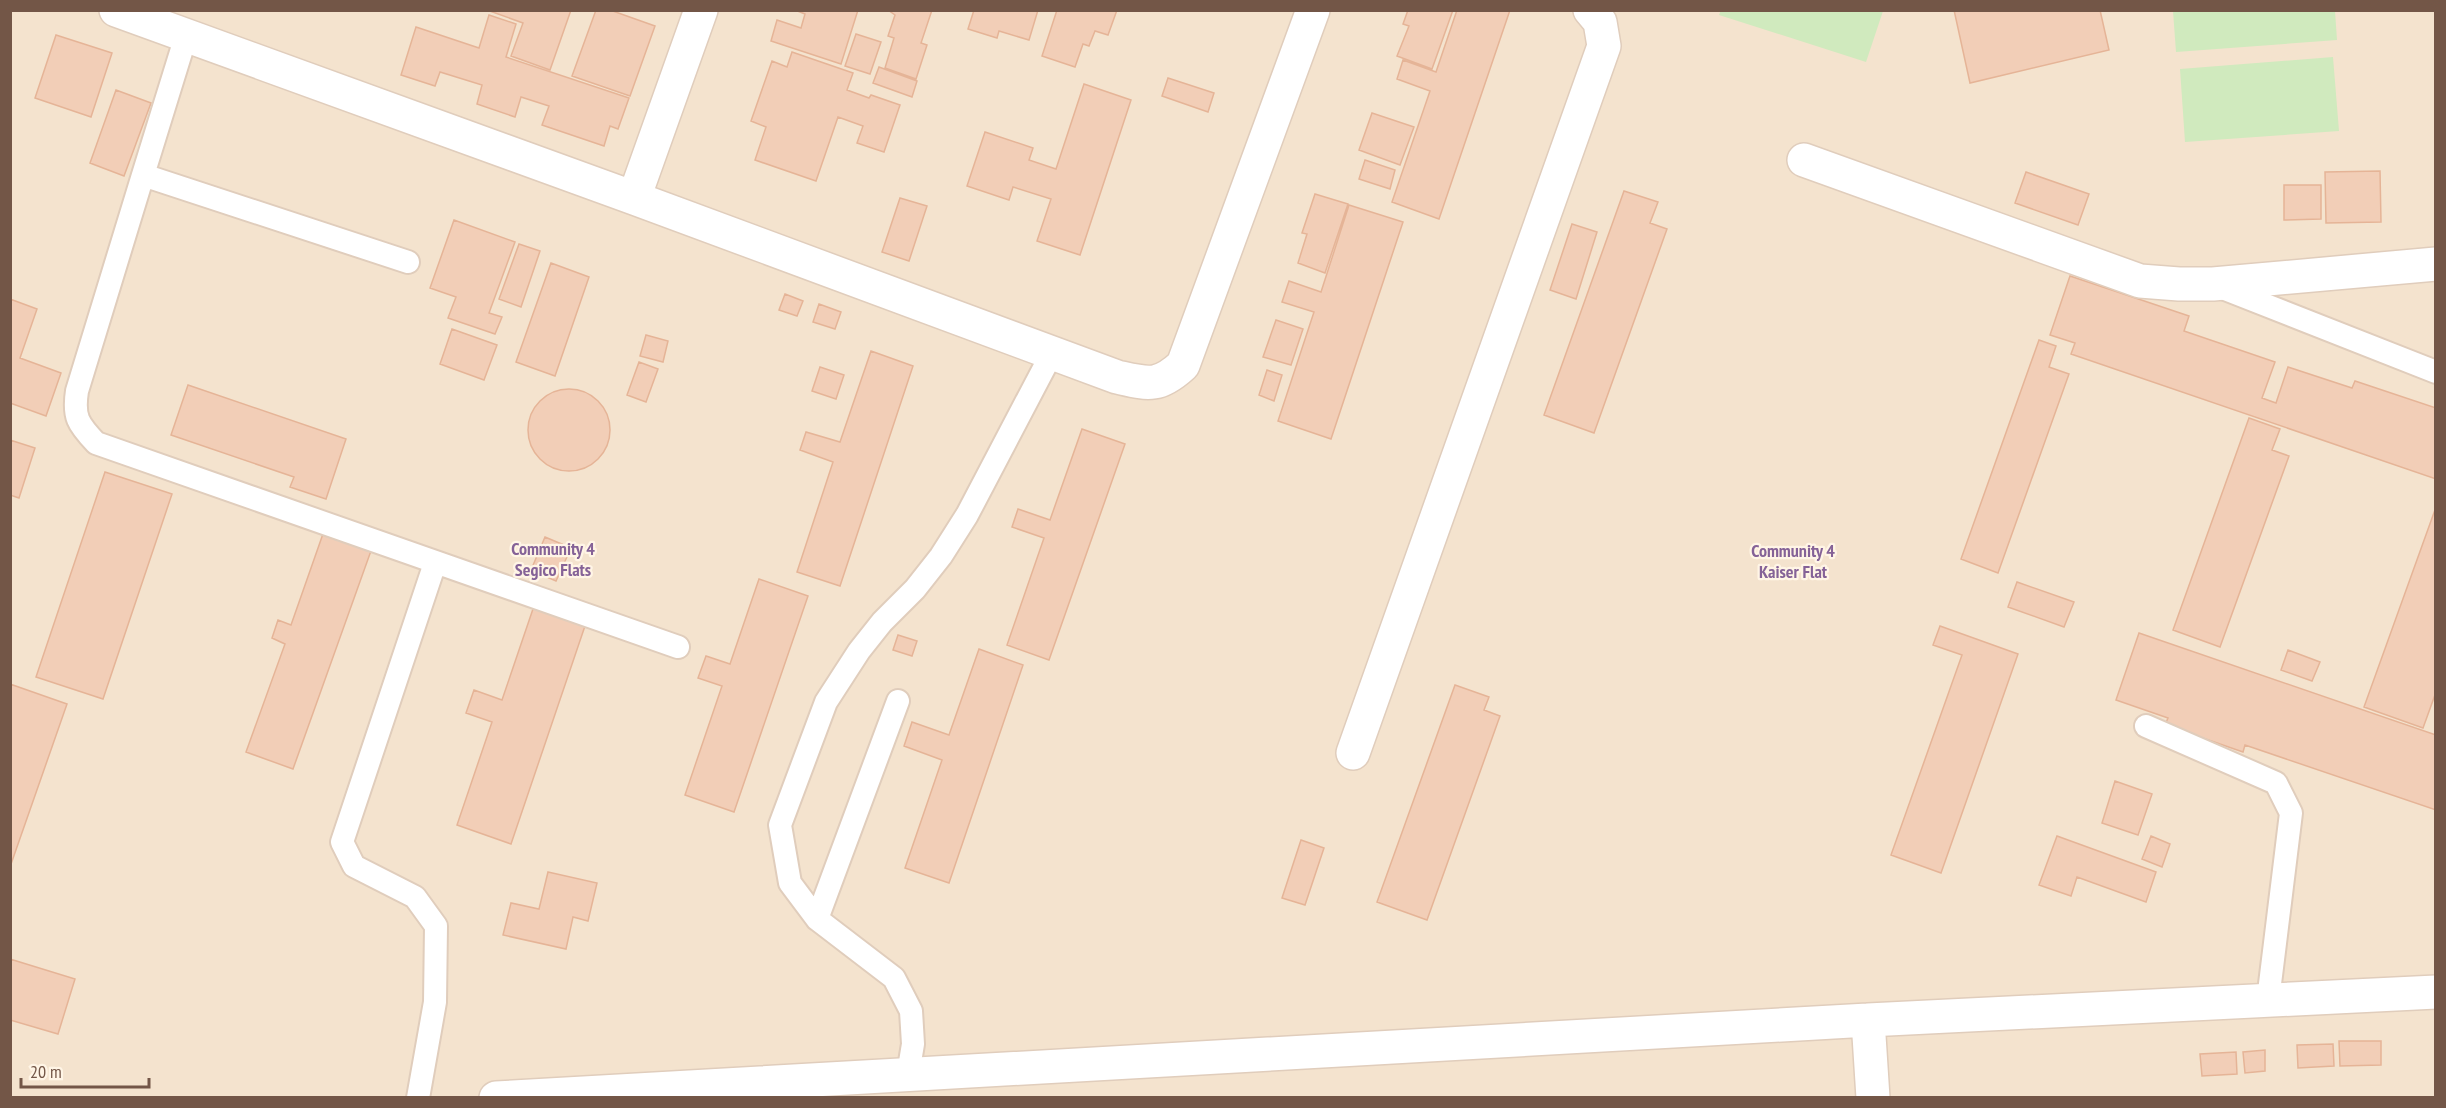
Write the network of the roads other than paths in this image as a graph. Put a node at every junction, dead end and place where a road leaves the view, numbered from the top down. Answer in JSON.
{"nodes":[{"id":1,"x":116,"y":10,"type":"edge"},
{"id":2,"x":701,"y":10,"type":"edge"},
{"id":3,"x":1313,"y":10,"type":"edge"},
{"id":4,"x":1590,"y":10,"type":"edge"},
{"id":5,"x":186,"y":36,"type":"junction"},
{"id":6,"x":1804,"y":160,"type":"dead end"},
{"id":7,"x":142,"y":175,"type":"junction"},
{"id":8,"x":634,"y":198,"type":"junction"},
{"id":9,"x":408,"y":262,"type":"dead end"},
{"id":10,"x":2436,"y":264,"type":"edge"},
{"id":11,"x":2212,"y":284,"type":"junction"},
{"id":12,"x":1052,"y":353,"type":"junction"},
{"id":13,"x":2436,"y":372,"type":"edge"},
{"id":14,"x":435,"y":563,"type":"junction"},
{"id":15,"x":678,"y":647,"type":"dead end"},
{"id":16,"x":898,"y":701,"type":"dead end"},
{"id":17,"x":2145,"y":726,"type":"dead end"},
{"id":18,"x":1353,"y":753,"type":"dead end"},
{"id":19,"x":817,"y":919,"type":"junction"},
{"id":20,"x":2436,"y":992,"type":"edge"},
{"id":21,"x":2268,"y":1000,"type":"junction"},
{"id":22,"x":1868,"y":1020,"type":"junction"},
{"id":23,"x":908,"y":1074,"type":"junction"},
{"id":24,"x":418,"y":1098,"type":"edge"},
{"id":25,"x":495,"y":1098,"type":"edge"},
{"id":26,"x":1873,"y":1098,"type":"edge"}],
"edges":[{"from":1,"to":5,"type":"street"},
{"from":2,"to":8,"type":"street"},
{"from":3,"to":12,"type":"street"},
{"from":4,"to":18,"type":"street"},
{"from":5,"to":7,"type":"lane"},
{"from":5,"to":8,"type":"street"},
{"from":6,"to":11,"type":"street"},
{"from":7,"to":9,"type":"lane"},
{"from":7,"to":14,"type":"lane"},
{"from":8,"to":12,"type":"street"},
{"from":10,"to":11,"type":"street"},
{"from":11,"to":13,"type":"lane"},
{"from":12,"to":19,"type":"lane"},
{"from":14,"to":15,"type":"lane"},
{"from":14,"to":24,"type":"lane"},
{"from":16,"to":19,"type":"lane"},
{"from":17,"to":21,"type":"lane"},
{"from":19,"to":23,"type":"lane"},
{"from":20,"to":21,"type":"street"},
{"from":21,"to":22,"type":"street"},
{"from":22,"to":23,"type":"street"},
{"from":22,"to":26,"type":"street"},
{"from":23,"to":25,"type":"street"}]}
